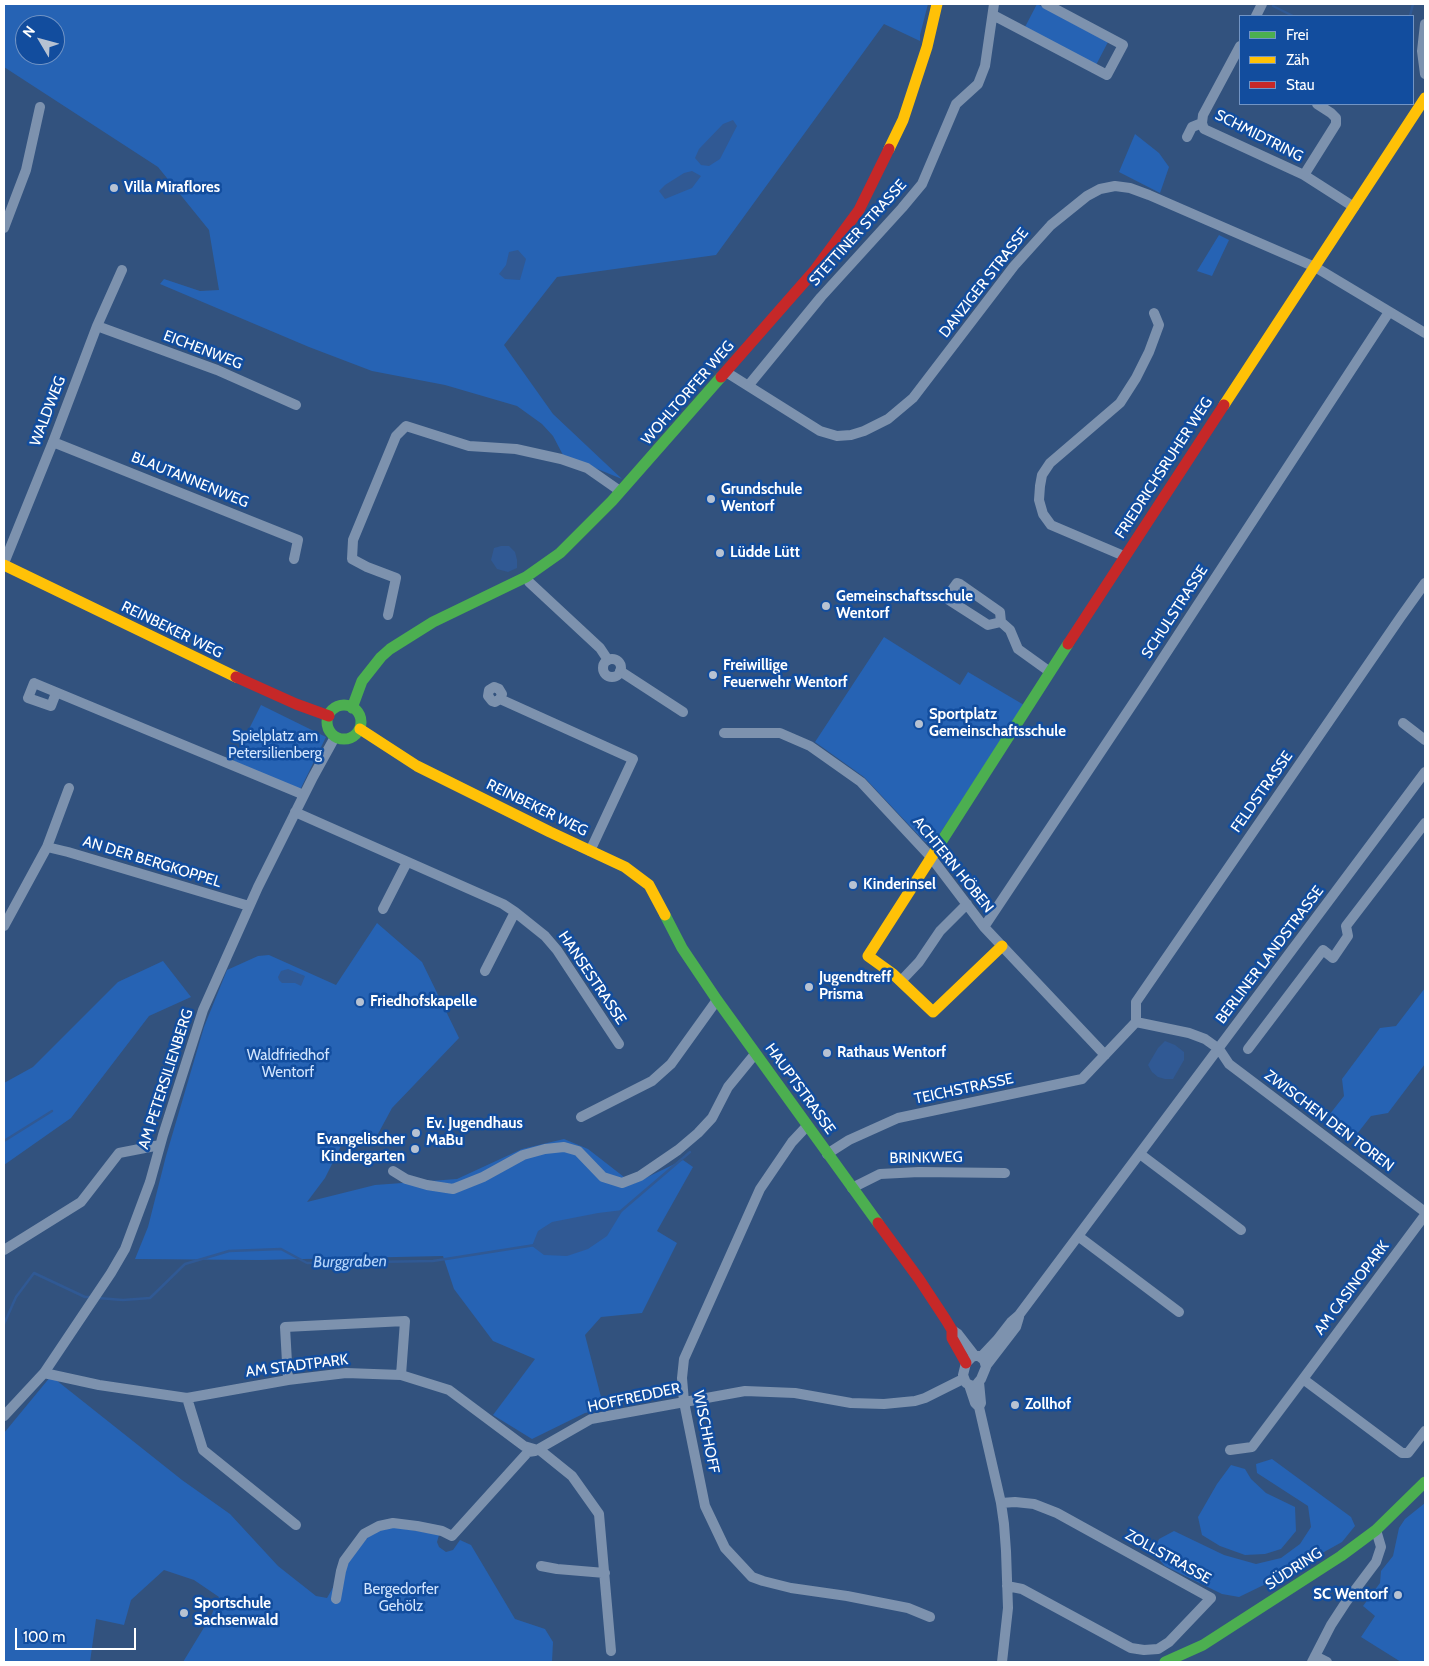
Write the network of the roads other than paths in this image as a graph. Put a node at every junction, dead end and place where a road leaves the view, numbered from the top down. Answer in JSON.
{"nodes":[{"id":1,"x":937,"y":4,"type":"edge"},
{"id":2,"x":994,"y":4,"type":"edge"},
{"id":3,"x":1046,"y":4,"type":"edge"},
{"id":4,"x":993,"y":15,"type":"junction"},
{"id":5,"x":1425,"y":24,"type":"edge"},
{"id":6,"x":1239,"y":51,"type":"edge"},
{"id":7,"x":1425,"y":74,"type":"edge"},
{"id":8,"x":1425,"y":98,"type":"edge"},
{"id":9,"x":1319,"y":105,"type":"edge"},
{"id":10,"x":40,"y":107,"type":"dead end"},
{"id":11,"x":1202,"y":123,"type":"junction"},
{"id":12,"x":1187,"y":136,"type":"dead end"},
{"id":13,"x":1304,"y":176,"type":"junction"},
{"id":14,"x":1354,"y":207,"type":"junction"},
{"id":15,"x":4,"y":228,"type":"edge"},
{"id":16,"x":1314,"y":267,"type":"junction"},
{"id":17,"x":122,"y":270,"type":"dead end"},
{"id":18,"x":1389,"y":312,"type":"junction"},
{"id":19,"x":1154,"y":313,"type":"dead end"},
{"id":20,"x":97,"y":326,"type":"junction"},
{"id":21,"x":1425,"y":333,"type":"edge"},
{"id":22,"x":726,"y":372,"type":"junction"},
{"id":23,"x":748,"y":386,"type":"junction"},
{"id":24,"x":296,"y":405,"type":"dead end"},
{"id":25,"x":53,"y":442,"type":"junction"},
{"id":26,"x":620,"y":491,"type":"junction"},
{"id":27,"x":1124,"y":556,"type":"junction"},
{"id":28,"x":294,"y":559,"type":"dead end"},
{"id":29,"x":4,"y":564,"type":"edge"},
{"id":30,"x":526,"y":577,"type":"junction"},
{"id":31,"x":1425,"y":583,"type":"edge"},
{"id":32,"x":388,"y":615,"type":"dead end"},
{"id":33,"x":1001,"y":622,"type":"junction"},
{"id":34,"x":608,"y":660,"type":"junction"},
{"id":35,"x":620,"y":671,"type":"junction"},
{"id":36,"x":1050,"y":672,"type":"junction"},
{"id":37,"x":56,"y":693,"type":"dead end"},
{"id":38,"x":500,"y":699,"type":"dead end"},
{"id":39,"x":352,"y":708,"type":"junction"},
{"id":40,"x":683,"y":712,"type":"dead end"},
{"id":41,"x":329,"y":716,"type":"junction"},
{"id":42,"x":1403,"y":723,"type":"dead end"},
{"id":43,"x":360,"y":729,"type":"junction"},
{"id":44,"x":724,"y":732,"type":"dead end"},
{"id":45,"x":335,"y":737,"type":"junction"},
{"id":46,"x":1425,"y":740,"type":"edge"},
{"id":47,"x":1425,"y":773,"type":"edge"},
{"id":48,"x":69,"y":788,"type":"dead end"},
{"id":49,"x":304,"y":795,"type":"junction"},
{"id":50,"x":295,"y":812,"type":"junction"},
{"id":51,"x":1425,"y":822,"type":"edge"},
{"id":52,"x":47,"y":847,"type":"junction"},
{"id":53,"x":590,"y":851,"type":"junction"},
{"id":54,"x":930,"y":856,"type":"junction"},
{"id":55,"x":407,"y":862,"type":"junction"},
{"id":56,"x":625,"y":868,"type":"joint"},
{"id":57,"x":967,"y":904,"type":"junction"},
{"id":58,"x":249,"y":906,"type":"junction"},
{"id":59,"x":383,"y":909,"type":"dead end"},
{"id":60,"x":515,"y":912,"type":"junction"},
{"id":61,"x":4,"y":926,"type":"edge"},
{"id":62,"x":984,"y":927,"type":"junction"},
{"id":63,"x":1002,"y":946,"type":"junction"},
{"id":64,"x":485,"y":970,"type":"dead end"},
{"id":65,"x":901,"y":981,"type":"junction"},
{"id":66,"x":717,"y":1000,"type":"junction"},
{"id":67,"x":1136,"y":1022,"type":"junction"},
{"id":68,"x":620,"y":1044,"type":"dead end"},
{"id":69,"x":1219,"y":1049,"type":"junction"},
{"id":70,"x":1248,"y":1049,"type":"dead end"},
{"id":71,"x":756,"y":1054,"type":"junction"},
{"id":72,"x":1105,"y":1055,"type":"junction"},
{"id":73,"x":581,"y":1117,"type":"dead end"},
{"id":74,"x":807,"y":1126,"type":"junction"},
{"id":75,"x":160,"y":1145,"type":"junction"},
{"id":76,"x":828,"y":1154,"type":"junction"},
{"id":77,"x":1140,"y":1154,"type":"junction"},
{"id":78,"x":393,"y":1171,"type":"dead end"},
{"id":79,"x":1005,"y":1173,"type":"dead end"},
{"id":80,"x":852,"y":1188,"type":"junction"},
{"id":81,"x":1425,"y":1214,"type":"edge"},
{"id":82,"x":1241,"y":1230,"type":"dead end"},
{"id":83,"x":1078,"y":1236,"type":"junction"},
{"id":84,"x":4,"y":1250,"type":"edge"},
{"id":85,"x":1179,"y":1312,"type":"dead end"},
{"id":86,"x":977,"y":1360,"type":"junction"},
{"id":87,"x":44,"y":1373,"type":"junction"},
{"id":88,"x":401,"y":1375,"type":"junction"},
{"id":89,"x":1303,"y":1379,"type":"junction"},
{"id":90,"x":288,"y":1380,"type":"junction"},
{"id":91,"x":970,"y":1382,"type":"junction"},
{"id":92,"x":187,"y":1398,"type":"junction"},
{"id":93,"x":684,"y":1402,"type":"junction"},
{"id":94,"x":4,"y":1416,"type":"edge"},
{"id":95,"x":1425,"y":1431,"type":"edge"},
{"id":96,"x":535,"y":1450,"type":"junction"},
{"id":97,"x":1230,"y":1450,"type":"dead end"},
{"id":98,"x":1425,"y":1482,"type":"edge"},
{"id":99,"x":1001,"y":1504,"type":"junction"},
{"id":100,"x":296,"y":1525,"type":"dead end"},
{"id":101,"x":1376,"y":1530,"type":"junction"},
{"id":102,"x":541,"y":1566,"type":"dead end"},
{"id":103,"x":605,"y":1573,"type":"junction"},
{"id":104,"x":1007,"y":1586,"type":"junction"},
{"id":105,"x":336,"y":1599,"type":"dead end"},
{"id":106,"x":930,"y":1617,"type":"dead end"},
{"id":107,"x":611,"y":1650,"type":"dead end"},
{"id":108,"x":1314,"y":1659,"type":"edge"},
{"id":109,"x":1002,"y":1662,"type":"edge"},
{"id":110,"x":1165,"y":1662,"type":"edge"},
{"id":111,"x":1327,"y":1662,"type":"edge"}],
"edges":[{"from":1,"to":22,"type":"street","name":"WOHLTORFER WEG"},
{"from":2,"to":4,"type":"street","name":"STETTINER STRASSE"},
{"from":3,"to":4,"type":"street"},
{"from":4,"to":23,"type":"street","name":"STETTINER STRASSE"},
{"from":5,"to":7,"type":"street"},
{"from":6,"to":11,"type":"street","name":"SCHMIDTRING"},
{"from":8,"to":14,"type":"street","name":"FRIEDRICHSRUHER WEG"},
{"from":9,"to":13,"type":"street","name":"SCHMIDTRING"},
{"from":10,"to":15,"type":"street"},
{"from":11,"to":12,"type":"street","name":"SCHMIDTRING"},
{"from":11,"to":13,"type":"street","name":"SCHMIDTRING"},
{"from":13,"to":14,"type":"street","name":"SCHMIDTRING"},
{"from":14,"to":16,"type":"street","name":"FRIEDRICHSRUHER WEG"},
{"from":16,"to":18,"type":"street","name":"DANZIGER STRASSE"},
{"from":16,"to":23,"type":"street","name":"DANZIGER STRASSE"},
{"from":16,"to":27,"type":"street","name":"FRIEDRICHSRUHER WEG"},
{"from":17,"to":20,"type":"street","name":"WALDWEG"},
{"from":18,"to":21,"type":"street","name":"DANZIGER STRASSE"},
{"from":18,"to":62,"type":"street","name":"SCHULSTRASSE"},
{"from":19,"to":27,"type":"street"},
{"from":20,"to":24,"type":"street","name":"EICHENWEG"},
{"from":20,"to":25,"type":"street","name":"WALDWEG"},
{"from":22,"to":23,"type":"street","name":"DANZIGER STRASSE"},
{"from":22,"to":26,"type":"street","name":"WOHLTORFER WEG"},
{"from":25,"to":28,"type":"street","name":"BLAUTANNENWEG"},
{"from":25,"to":29,"type":"street","name":"WALDWEG"},
{"from":26,"to":30,"type":"street","name":"WOHLTORFER WEG"},
{"from":26,"to":32,"type":"street"},
{"from":27,"to":36,"type":"street","name":"FRIEDRICHSRUHER WEG"},
{"from":29,"to":41,"type":"street","name":"REINBEKER WEG"},
{"from":30,"to":34,"type":"street"},
{"from":30,"to":39,"type":"street","name":"WOHLTORFER WEG"},
{"from":31,"to":67,"type":"street","name":"FELDSTRASSE"},
{"from":33,"to":33,"type":"street"},
{"from":33,"to":36,"type":"street"},
{"from":34,"to":35,"type":"street"},
{"from":34,"to":35,"type":"street"},
{"from":35,"to":40,"type":"street"},
{"from":36,"to":54,"type":"street","name":"FRIEDRICHSRUHER WEG"},
{"from":37,"to":49,"type":"street"},
{"from":38,"to":53,"type":"street"},
{"from":39,"to":41,"type":"street"},
{"from":39,"to":43,"type":"street"},
{"from":41,"to":45,"type":"street"},
{"from":42,"to":46,"type":"street"},
{"from":43,"to":45,"type":"street"},
{"from":43,"to":53,"type":"street","name":"REINBEKER WEG"},
{"from":44,"to":54,"type":"street","name":"ACHTERN HÖBEN"},
{"from":45,"to":49,"type":"street","name":"AM PETERSILIENBERG"},
{"from":47,"to":69,"type":"street","name":"BERLINER LANDSTRASSE"},
{"from":48,"to":52,"type":"street"},
{"from":49,"to":50,"type":"street","name":"AM PETERSILIENBERG"},
{"from":50,"to":55,"type":"street","name":"HANSESTRASSE"},
{"from":50,"to":58,"type":"street","name":"AM PETERSILIENBERG"},
{"from":51,"to":70,"type":"street"},
{"from":52,"to":58,"type":"street","name":"AN DER BERGKOPPEL"},
{"from":52,"to":61,"type":"street"},
{"from":53,"to":56,"type":"street","name":"REINBEKER WEG"},
{"from":54,"to":57,"type":"street","name":"ACHTERN HÖBEN"},
{"from":54,"to":65,"type":"street","name":"FRIEDRICHSRUHER WEG"},
{"from":55,"to":59,"type":"street"},
{"from":55,"to":60,"type":"street","name":"HANSESTRASSE"},
{"from":56,"to":66,"type":"street","name":"HAUPTSTRASSE"},
{"from":57,"to":62,"type":"street","name":"ACHTERN HÖBEN"},
{"from":57,"to":65,"type":"street"},
{"from":58,"to":75,"type":"street","name":"AM PETERSILIENBERG"},
{"from":60,"to":64,"type":"street"},
{"from":60,"to":68,"type":"street","name":"HANSESTRASSE"},
{"from":62,"to":63,"type":"street","name":"ACHTERN HÖBEN"},
{"from":63,"to":65,"type":"street"},
{"from":63,"to":72,"type":"street","name":"ACHTERN HÖBEN"},
{"from":66,"to":71,"type":"street","name":"HAUPTSTRASSE"},
{"from":66,"to":73,"type":"street"},
{"from":67,"to":69,"type":"street","name":"ZWISCHEN DEN TOREN"},
{"from":67,"to":72,"type":"street","name":"TEICHSTRASSE"},
{"from":69,"to":77,"type":"street","name":"BERLINER LANDSTRASSE"},
{"from":69,"to":81,"type":"street","name":"ZWISCHEN DEN TOREN"},
{"from":71,"to":74,"type":"street","name":"HAUPTSTRASSE"},
{"from":71,"to":78,"type":"street"},
{"from":72,"to":76,"type":"street","name":"TEICHSTRASSE"},
{"from":74,"to":76,"type":"street","name":"HAUPTSTRASSE"},
{"from":74,"to":93,"type":"street","name":"WISCHHOFF"},
{"from":75,"to":84,"type":"street"},
{"from":75,"to":87,"type":"street","name":"AM PETERSILIENBERG"},
{"from":76,"to":80,"type":"street","name":"HAUPTSTRASSE"},
{"from":77,"to":82,"type":"street"},
{"from":77,"to":83,"type":"street","name":"BERLINER LANDSTRASSE"},
{"from":79,"to":80,"type":"street","name":"BRINKWEG"},
{"from":80,"to":86,"type":"street","name":"HAUPTSTRASSE"},
{"from":81,"to":89,"type":"street","name":"AM CASINOPARK"},
{"from":83,"to":85,"type":"street"},
{"from":83,"to":86,"type":"street","name":"BERLINER LANDSTRASSE"},
{"from":86,"to":91,"type":"street"},
{"from":86,"to":91,"type":"street"},
{"from":87,"to":92,"type":"street","name":"AM STADTPARK"},
{"from":87,"to":94,"type":"street","name":"AM PETERSILIENBERG"},
{"from":88,"to":90,"type":"street","name":"AM STADTPARK"},
{"from":88,"to":90,"type":"street"},
{"from":88,"to":96,"type":"street","name":"AM STADTPARK"},
{"from":89,"to":95,"type":"street"},
{"from":89,"to":97,"type":"street","name":"AM CASINOPARK"},
{"from":90,"to":92,"type":"street","name":"AM STADTPARK"},
{"from":91,"to":93,"type":"street","name":"HOFFREDDER"},
{"from":91,"to":99,"type":"street"},
{"from":92,"to":100,"type":"street"},
{"from":93,"to":96,"type":"street","name":"HOFFREDDER"},
{"from":93,"to":106,"type":"street","name":"WISCHHOFF"},
{"from":96,"to":103,"type":"street","name":"AM STADTPARK"},
{"from":96,"to":105,"type":"street","name":"HOFFREDDER"},
{"from":98,"to":101,"type":"street","name":"SÜDRING"},
{"from":99,"to":104,"type":"street"},
{"from":99,"to":104,"type":"street","name":"ZOLLSTRASSE"},
{"from":101,"to":108,"type":"street"},
{"from":101,"to":110,"type":"street","name":"SÜDRING"},
{"from":102,"to":103,"type":"street"},
{"from":103,"to":107,"type":"street","name":"AM STADTPARK"},
{"from":104,"to":109,"type":"street"},
{"from":108,"to":111,"type":"street"}]}
